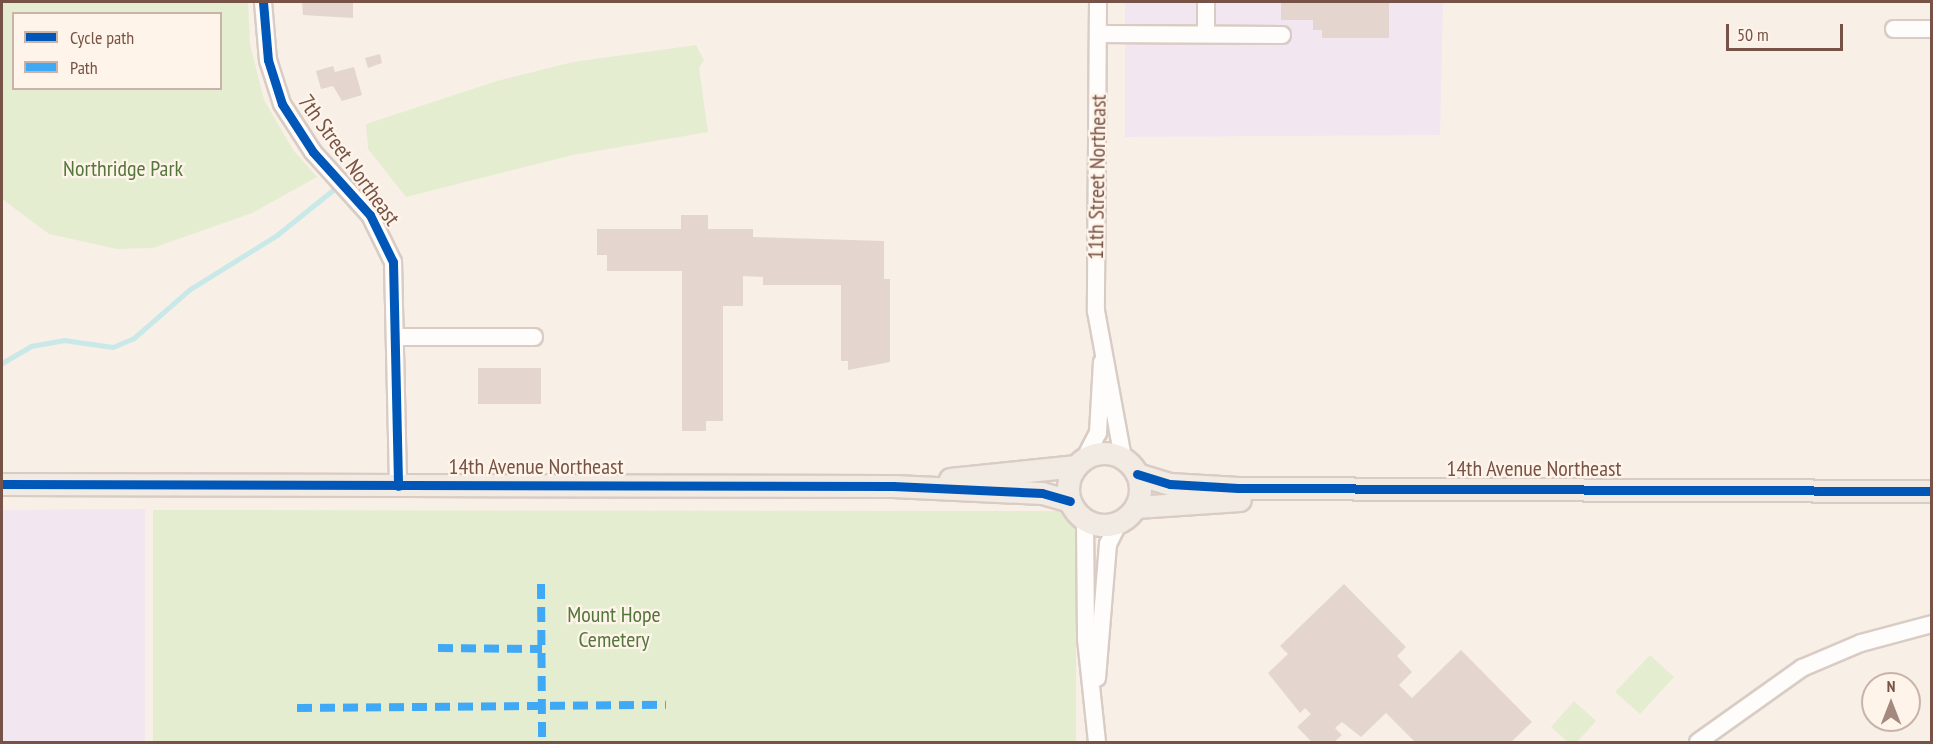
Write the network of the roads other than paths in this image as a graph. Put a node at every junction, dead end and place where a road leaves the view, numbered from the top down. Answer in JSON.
{"nodes":[{"id":1,"x":263,"y":2,"type":"edge"},
{"id":2,"x":1098,"y":2,"type":"edge"},
{"id":3,"x":1206,"y":2,"type":"edge"},
{"id":4,"x":1894,"y":29,"type":"dead end"},
{"id":5,"x":1932,"y":29,"type":"edge"},
{"id":6,"x":1098,"y":34,"type":"junction"},
{"id":7,"x":1206,"y":34,"type":"junction"},
{"id":8,"x":1282,"y":35,"type":"dead end"},
{"id":9,"x":398,"y":338,"type":"junction"},
{"id":10,"x":534,"y":338,"type":"dead end"},
{"id":11,"x":1102,"y":353,"type":"junction"},
{"id":12,"x":1123,"y":458,"type":"junction"},
{"id":13,"x":1081,"y":462,"type":"junction"},
{"id":14,"x":1137,"y":474,"type":"junction"},
{"id":15,"x":2,"y":484,"type":"edge"},
{"id":16,"x":398,"y":486,"type":"junction"},
{"id":17,"x":893,"y":486,"type":"junction"},
{"id":18,"x":1353,"y":488,"type":"junction"},
{"id":19,"x":1932,"y":491,"type":"edge"},
{"id":20,"x":1070,"y":501,"type":"junction"},
{"id":21,"x":1136,"y":507,"type":"junction"},
{"id":22,"x":1085,"y":520,"type":"junction"},
{"id":23,"x":1119,"y":522,"type":"junction"},
{"id":24,"x":1932,"y":624,"type":"edge"},
{"id":25,"x":1094,"y":700,"type":"junction"},
{"id":26,"x":1097,"y":742,"type":"edge"},
{"id":27,"x":1698,"y":742,"type":"edge"}],
"edges":[{"from":1,"to":9,"type":"street","name":"7th Street Northeast"},
{"from":2,"to":6,"type":"street","name":"11th Street Northeast"},
{"from":3,"to":7,"type":"street"},
{"from":4,"to":5,"type":"street"},
{"from":6,"to":7,"type":"street"},
{"from":6,"to":11,"type":"street","name":"11th Street Northeast"},
{"from":7,"to":8,"type":"street"},
{"from":9,"to":10,"type":"street"},
{"from":9,"to":16,"type":"street","name":"7th Street Northeast"},
{"from":11,"to":12,"type":"street","name":"11th Street Northeast"},
{"from":11,"to":13,"type":"street","name":"11th Street Northeast"},
{"from":12,"to":13,"type":"main road"},
{"from":12,"to":14,"type":"main road"},
{"from":13,"to":17,"type":"main road","name":"14th Avenue Northeast"},
{"from":13,"to":20,"type":"main road"},
{"from":14,"to":18,"type":"main road","name":"14th Avenue Northeast"},
{"from":14,"to":21,"type":"main road"},
{"from":15,"to":16,"type":"main road","name":"14th Avenue Northeast"},
{"from":16,"to":17,"type":"main road","name":"14th Avenue Northeast"},
{"from":17,"to":20,"type":"main road","name":"14th Avenue Northeast"},
{"from":18,"to":19,"type":"main road","name":"14th Avenue Northeast"},
{"from":18,"to":21,"type":"main road","name":"14th Avenue Northeast"},
{"from":20,"to":22,"type":"main road"},
{"from":21,"to":23,"type":"main road"},
{"from":22,"to":23,"type":"main road"},
{"from":22,"to":25,"type":"street"},
{"from":23,"to":25,"type":"street"},
{"from":24,"to":27,"type":"street"},
{"from":25,"to":26,"type":"street"}]}
